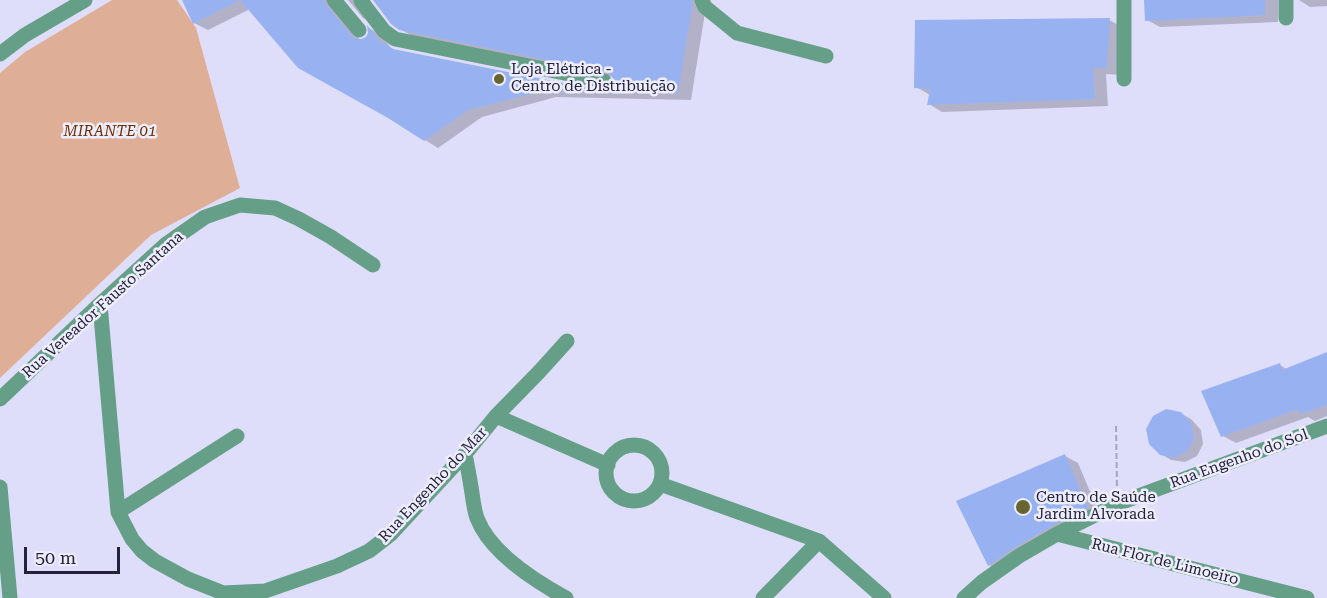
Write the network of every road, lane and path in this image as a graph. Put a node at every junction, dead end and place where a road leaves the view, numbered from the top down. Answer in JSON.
{"nodes":[{"id":1,"x":85,"y":0,"type":"edge"},
{"id":2,"x":334,"y":0,"type":"edge"},
{"id":3,"x":361,"y":0,"type":"edge"},
{"id":4,"x":702,"y":0,"type":"edge"},
{"id":5,"x":1124,"y":0,"type":"edge"},
{"id":6,"x":1286,"y":0,"type":"edge"},
{"id":7,"x":1286,"y":18,"type":"dead end"},
{"id":8,"x":359,"y":30,"type":"dead end"},
{"id":9,"x":0,"y":54,"type":"edge"},
{"id":10,"x":826,"y":56,"type":"dead end"},
{"id":11,"x":1124,"y":79,"type":"dead end"},
{"id":12,"x":604,"y":81,"type":"dead end"},
{"id":13,"x":373,"y":265,"type":"dead end"},
{"id":14,"x":100,"y":304,"type":"junction"},
{"id":15,"x":567,"y":341,"type":"dead end"},
{"id":16,"x":0,"y":399,"type":"edge"},
{"id":17,"x":496,"y":416,"type":"junction"},
{"id":18,"x":1116,"y":426,"type":"dead end"},
{"id":19,"x":1327,"y":426,"type":"edge"},
{"id":20,"x":237,"y":436,"type":"dead end"},
{"id":21,"x":465,"y":454,"type":"junction"},
{"id":22,"x":608,"y":465,"type":"junction"},
{"id":23,"x":660,"y":484,"type":"junction"},
{"id":24,"x":0,"y":487,"type":"edge"},
{"id":25,"x":1117,"y":504,"type":"junction"},
{"id":26,"x":118,"y":512,"type":"junction"},
{"id":27,"x":1057,"y":534,"type":"junction"},
{"id":28,"x":819,"y":541,"type":"junction"},
{"id":29,"x":216,"y":595,"type":"edge"},
{"id":30,"x":269,"y":595,"type":"edge"},
{"id":31,"x":10,"y":598,"type":"edge"},
{"id":32,"x":566,"y":598,"type":"edge"},
{"id":33,"x":763,"y":598,"type":"edge"},
{"id":34,"x":884,"y":598,"type":"edge"},
{"id":35,"x":964,"y":598,"type":"edge"},
{"id":36,"x":1307,"y":598,"type":"edge"}],
"edges":[{"from":1,"to":9,"type":"street"},
{"from":2,"to":8,"type":"street"},
{"from":3,"to":12,"type":"street"},
{"from":4,"to":10,"type":"street"},
{"from":5,"to":11,"type":"street"},
{"from":6,"to":7,"type":"street"},
{"from":13,"to":14,"type":"street","name":"Rua Vereador Fausto Santana"},
{"from":14,"to":16,"type":"street","name":"Rua Vereador Fausto Santana"},
{"from":14,"to":26,"type":"street","name":"Rua Engenho do Mar"},
{"from":15,"to":17,"type":"street","name":"Rua Engenho do Mar"},
{"from":17,"to":21,"type":"street","name":"Rua Engenho do Mar"},
{"from":17,"to":22,"type":"street"},
{"from":18,"to":25,"type":"path"},
{"from":19,"to":25,"type":"street","name":"Rua Engenho do Sol"},
{"from":20,"to":26,"type":"street"},
{"from":21,"to":30,"type":"street","name":"Rua Engenho do Mar"},
{"from":21,"to":32,"type":"street"},
{"from":22,"to":23,"type":"street"},
{"from":22,"to":23,"type":"street"},
{"from":23,"to":28,"type":"street"},
{"from":24,"to":31,"type":"street"},
{"from":25,"to":27,"type":"street","name":"Rua Engenho do Sol"},
{"from":26,"to":29,"type":"street","name":"Rua Engenho do Mar"},
{"from":27,"to":35,"type":"street","name":"Rua Engenho do Sol"},
{"from":27,"to":36,"type":"street","name":"Rua Flor de Limoeiro"},
{"from":28,"to":33,"type":"street"},
{"from":28,"to":34,"type":"street"},
{"from":29,"to":30,"type":"street","name":"Rua Engenho do Mar"}]}
